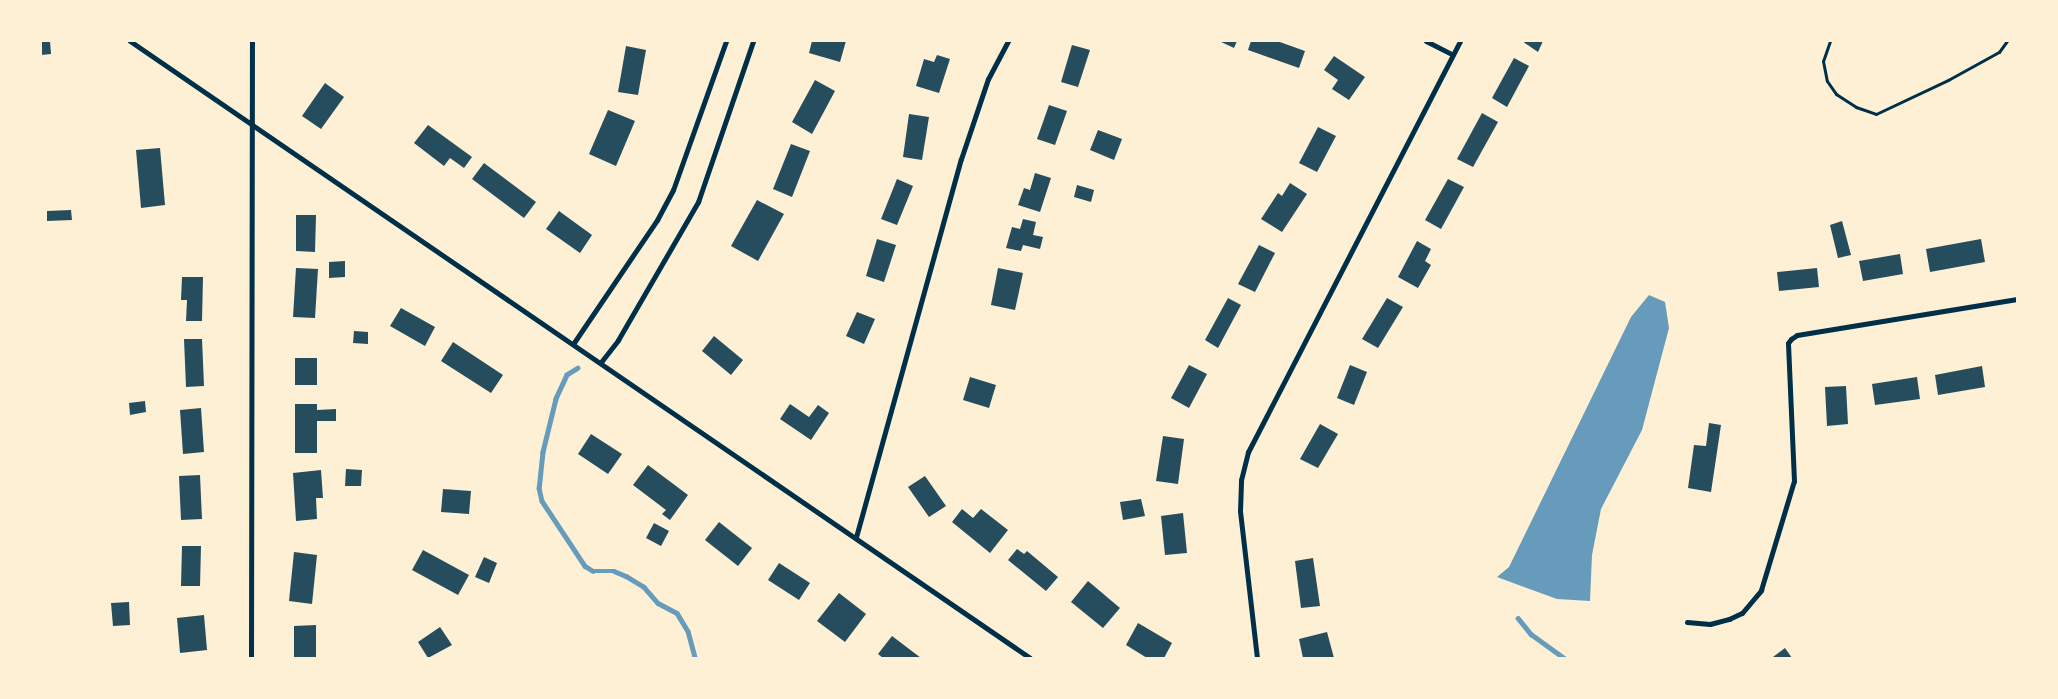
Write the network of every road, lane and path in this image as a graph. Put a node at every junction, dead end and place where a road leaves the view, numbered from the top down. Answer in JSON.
{"nodes":[{"id":1,"x":130,"y":41,"type":"edge"},
{"id":2,"x":252,"y":41,"type":"edge"},
{"id":3,"x":726,"y":41,"type":"edge"},
{"id":4,"x":753,"y":41,"type":"edge"},
{"id":5,"x":1008,"y":41,"type":"edge"},
{"id":6,"x":1426,"y":41,"type":"edge"},
{"id":7,"x":1460,"y":41,"type":"edge"},
{"id":8,"x":1830,"y":41,"type":"edge"},
{"id":9,"x":2007,"y":41,"type":"edge"},
{"id":10,"x":1453,"y":55,"type":"junction"},
{"id":11,"x":252,"y":123,"type":"junction"},
{"id":12,"x":2017,"y":299,"type":"edge"},
{"id":13,"x":573,"y":344,"type":"junction"},
{"id":14,"x":601,"y":362,"type":"junction"},
{"id":15,"x":856,"y":536,"type":"junction"},
{"id":16,"x":1687,"y":622,"type":"dead end"},
{"id":17,"x":251,"y":658,"type":"edge"},
{"id":18,"x":1030,"y":658,"type":"edge"},
{"id":19,"x":1256,"y":658,"type":"edge"}],
"edges":[{"from":1,"to":11,"type":"street"},
{"from":2,"to":11,"type":"street"},
{"from":3,"to":13,"type":"street"},
{"from":4,"to":14,"type":"street"},
{"from":5,"to":15,"type":"street"},
{"from":6,"to":10,"type":"street"},
{"from":7,"to":10,"type":"street"},
{"from":8,"to":9,"type":"lane"},
{"from":10,"to":19,"type":"street"},
{"from":11,"to":13,"type":"street"},
{"from":11,"to":17,"type":"street"},
{"from":12,"to":16,"type":"street"},
{"from":13,"to":14,"type":"street"},
{"from":14,"to":15,"type":"street"},
{"from":15,"to":18,"type":"street"}]}
